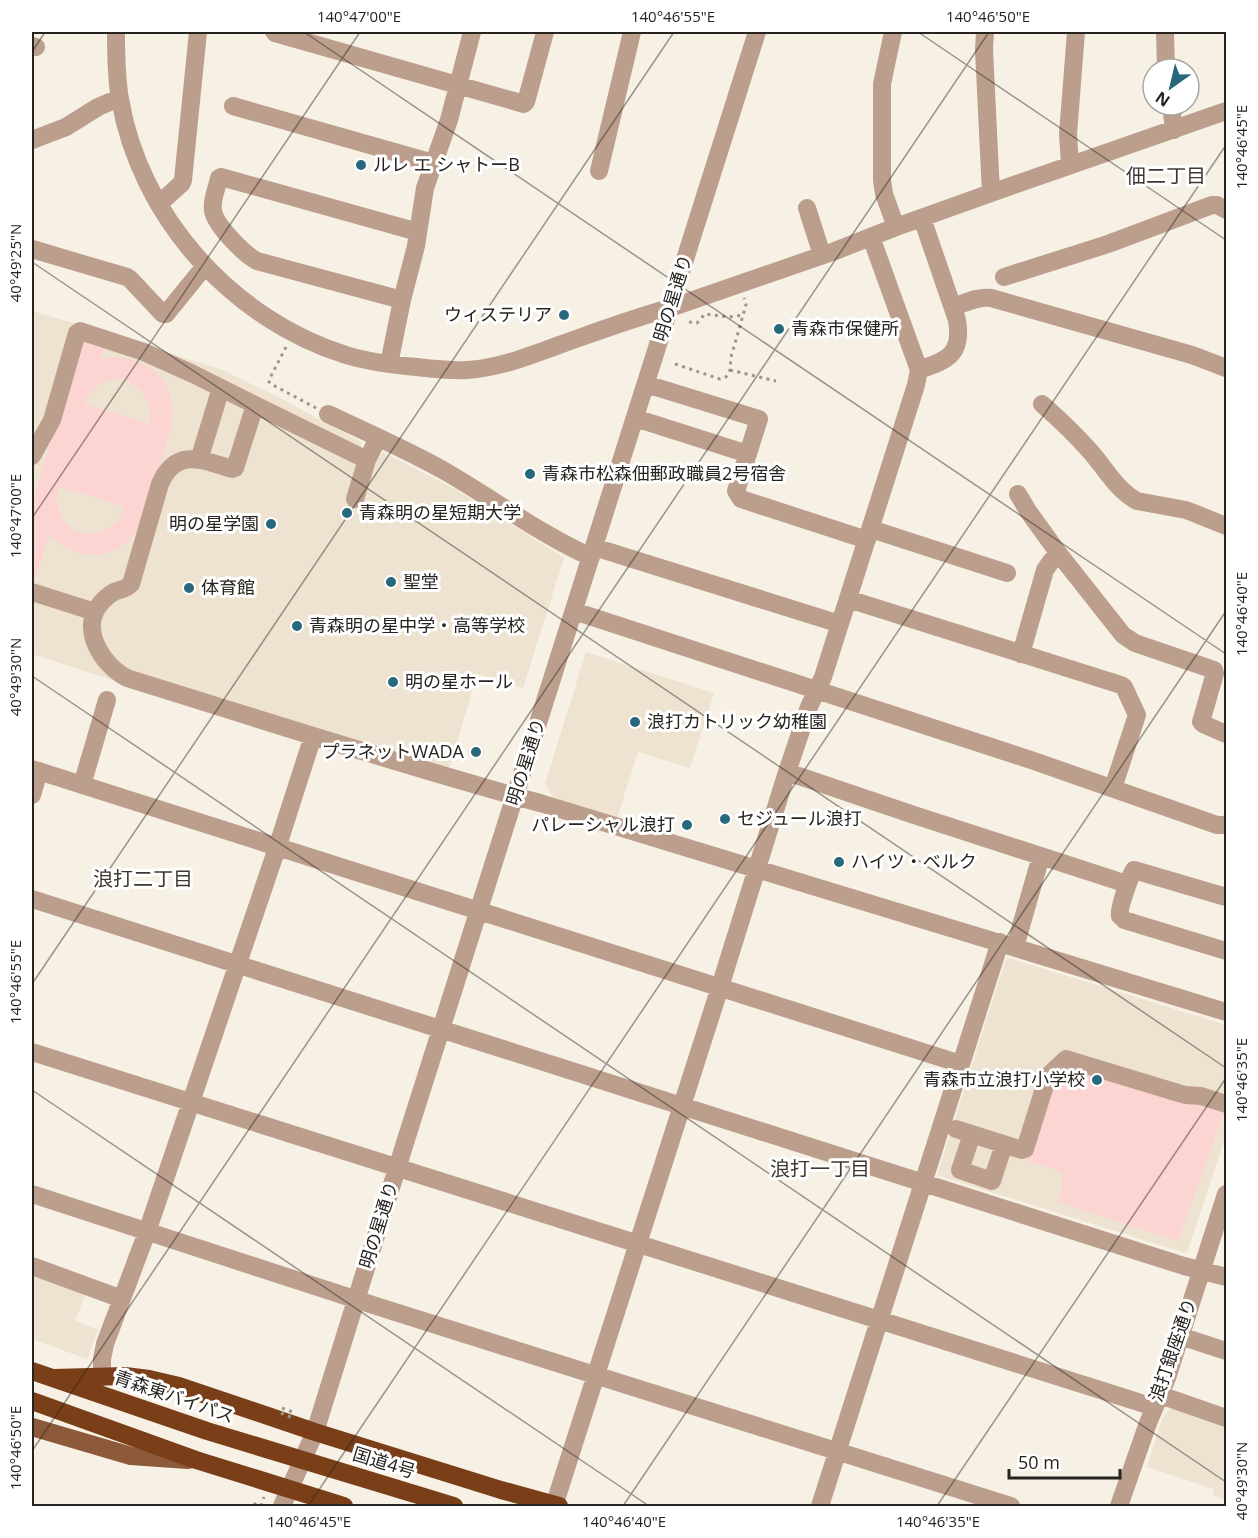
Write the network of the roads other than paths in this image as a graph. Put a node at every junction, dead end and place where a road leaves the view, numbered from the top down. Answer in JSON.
{"nodes":[{"id":1,"x":116,"y":32,"type":"edge"},
{"id":2,"x":198,"y":32,"type":"edge"},
{"id":3,"x":274,"y":32,"type":"edge"},
{"id":4,"x":472,"y":32,"type":"edge"},
{"id":5,"x":545,"y":32,"type":"edge"},
{"id":6,"x":757,"y":32,"type":"edge"},
{"id":7,"x":892,"y":32,"type":"edge"},
{"id":8,"x":985,"y":32,"type":"edge"},
{"id":9,"x":1076,"y":32,"type":"edge"},
{"id":10,"x":1165,"y":32,"type":"edge"},
{"id":11,"x":625,"y":33,"type":"edge"},
{"id":12,"x":1166,"y":57,"type":"edge"},
{"id":13,"x":458,"y":85,"type":"junction"},
{"id":14,"x":119,"y":98,"type":"junction"},
{"id":15,"x":233,"y":106,"type":"dead end"},
{"id":16,"x":1227,"y":111,"type":"edge"},
{"id":17,"x":1172,"y":117,"type":"edge"},
{"id":18,"x":1174,"y":130,"type":"junction"},
{"id":19,"x":32,"y":140,"type":"edge"},
{"id":20,"x":433,"y":163,"type":"junction"},
{"id":21,"x":1070,"y":165,"type":"junction"},
{"id":22,"x":599,"y":171,"type":"dead end"},
{"id":23,"x":991,"y":193,"type":"junction"},
{"id":24,"x":159,"y":204,"type":"junction"},
{"id":25,"x":807,"y":208,"type":"dead end"},
{"id":26,"x":1227,"y":210,"type":"edge"},
{"id":27,"x":922,"y":218,"type":"junction"},
{"id":28,"x":896,"y":226,"type":"junction"},
{"id":29,"x":418,"y":232,"type":"junction"},
{"id":30,"x":872,"y":237,"type":"junction"},
{"id":31,"x":32,"y":249,"type":"edge"},
{"id":32,"x":822,"y":255,"type":"junction"},
{"id":33,"x":205,"y":266,"type":"junction"},
{"id":34,"x":1004,"y":277,"type":"dead end"},
{"id":35,"x":402,"y":300,"type":"junction"},
{"id":36,"x":953,"y":307,"type":"junction"},
{"id":37,"x":670,"y":308,"type":"junction"},
{"id":38,"x":388,"y":364,"type":"junction"},
{"id":39,"x":1227,"y":368,"type":"edge"},
{"id":40,"x":919,"y":370,"type":"junction"},
{"id":41,"x":646,"y":384,"type":"junction"},
{"id":42,"x":221,"y":388,"type":"junction"},
{"id":43,"x":1042,"y":404,"type":"dead end"},
{"id":44,"x":255,"y":405,"type":"junction"},
{"id":45,"x":328,"y":414,"type":"road end"},
{"id":46,"x":635,"y":418,"type":"junction"},
{"id":47,"x":378,"y":438,"type":"junction"},
{"id":48,"x":748,"y":454,"type":"junction"},
{"id":49,"x":32,"y":456,"type":"edge"},
{"id":50,"x":199,"y":460,"type":"junction"},
{"id":51,"x":367,"y":460,"type":"junction"},
{"id":52,"x":1018,"y":494,"type":"dead end"},
{"id":53,"x":355,"y":499,"type":"dead end"},
{"id":54,"x":1227,"y":526,"type":"edge"},
{"id":55,"x":869,"y":534,"type":"junction"},
{"id":56,"x":593,"y":552,"type":"junction"},
{"id":57,"x":1059,"y":554,"type":"junction"},
{"id":58,"x":1006,"y":573,"type":"dead end"},
{"id":59,"x":32,"y":592,"type":"edge"},
{"id":60,"x":848,"y":599,"type":"junction"},
{"id":61,"x":574,"y":611,"type":"junction"},
{"id":62,"x":95,"y":612,"type":"junction"},
{"id":63,"x":840,"y":624,"type":"junction"},
{"id":64,"x":1021,"y":654,"type":"junction"},
{"id":65,"x":817,"y":690,"type":"junction"},
{"id":66,"x":107,"y":700,"type":"dead end"},
{"id":67,"x":1227,"y":735,"type":"edge"},
{"id":68,"x":313,"y":736,"type":"junction"},
{"id":69,"x":35,"y":770,"type":"edge"},
{"id":70,"x":787,"y":772,"type":"junction"},
{"id":71,"x":82,"y":785,"type":"junction"},
{"id":72,"x":1113,"y":788,"type":"junction"},
{"id":73,"x":32,"y":795,"type":"edge"},
{"id":74,"x":516,"y":796,"type":"junction"},
{"id":75,"x":1227,"y":825,"type":"edge"},
{"id":76,"x":277,"y":848,"type":"junction"},
{"id":77,"x":1041,"y":856,"type":"junction"},
{"id":78,"x":756,"y":870,"type":"junction"},
{"id":79,"x":1131,"y":877,"type":"junction"},
{"id":80,"x":1227,"y":897,"type":"edge"},
{"id":81,"x":32,"y":899,"type":"edge"},
{"id":82,"x":479,"y":910,"type":"junction"},
{"id":83,"x":1007,"y":945,"type":"junction"},
{"id":84,"x":1227,"y":951,"type":"edge"},
{"id":85,"x":237,"y":965,"type":"junction"},
{"id":86,"x":720,"y":987,"type":"junction"},
{"id":87,"x":1227,"y":1012,"type":"edge"},
{"id":88,"x":441,"y":1029,"type":"junction"},
{"id":89,"x":32,"y":1052,"type":"edge"},
{"id":90,"x":961,"y":1064,"type":"junction"},
{"id":91,"x":191,"y":1102,"type":"junction"},
{"id":92,"x":1227,"y":1104,"type":"edge"},
{"id":93,"x":682,"y":1106,"type":"junction"},
{"id":94,"x":1004,"y":1144,"type":"junction"},
{"id":95,"x":397,"y":1168,"type":"junction"},
{"id":96,"x":978,"y":1176,"type":"junction"},
{"id":97,"x":923,"y":1183,"type":"junction"},
{"id":98,"x":32,"y":1194,"type":"edge"},
{"id":99,"x":971,"y":1199,"type":"junction"},
{"id":100,"x":1226,"y":1200,"type":"edge"},
{"id":101,"x":147,"y":1232,"type":"junction"},
{"id":102,"x":638,"y":1244,"type":"junction"},
{"id":103,"x":32,"y":1266,"type":"edge"},
{"id":104,"x":1201,"y":1270,"type":"junction"},
{"id":105,"x":1227,"y":1277,"type":"edge"},
{"id":106,"x":122,"y":1299,"type":"junction"},
{"id":107,"x":356,"y":1299,"type":"junction"},
{"id":108,"x":879,"y":1320,"type":"junction"},
{"id":109,"x":1180,"y":1336,"type":"junction"},
{"id":110,"x":1227,"y":1351,"type":"edge"},
{"id":111,"x":32,"y":1371,"type":"edge"},
{"id":112,"x":596,"y":1375,"type":"junction"},
{"id":113,"x":102,"y":1377,"type":"junction"},
{"id":114,"x":54,"y":1378,"type":"junction"},
{"id":115,"x":32,"y":1401,"type":"edge"},
{"id":116,"x":1157,"y":1401,"type":"junction"},
{"id":117,"x":1227,"y":1418,"type":"edge"},
{"id":118,"x":32,"y":1427,"type":"edge"},
{"id":119,"x":315,"y":1432,"type":"junction"},
{"id":120,"x":838,"y":1451,"type":"junction"},
{"id":121,"x":196,"y":1460,"type":"junction"},
{"id":122,"x":303,"y":1461,"type":"junction"},
{"id":123,"x":290,"y":1489,"type":"junction"},
{"id":124,"x":282,"y":1506,"type":"edge"},
{"id":125,"x":344,"y":1506,"type":"edge"},
{"id":126,"x":454,"y":1506,"type":"edge"},
{"id":127,"x":555,"y":1506,"type":"edge"},
{"id":128,"x":820,"y":1506,"type":"edge"},
{"id":129,"x":1011,"y":1506,"type":"edge"},
{"id":130,"x":1119,"y":1506,"type":"edge"}],
"edges":[{"from":1,"to":14,"type":"street"},
{"from":2,"to":24,"type":"street"},
{"from":3,"to":13,"type":"street"},
{"from":4,"to":13,"type":"street"},
{"from":5,"to":13,"type":"street"},
{"from":6,"to":37,"type":"street","name":"明の星通り"},
{"from":7,"to":28,"type":"street"},
{"from":8,"to":23,"type":"street"},
{"from":9,"to":21,"type":"street"},
{"from":10,"to":12,"type":"street"},
{"from":11,"to":22,"type":"street"},
{"from":13,"to":20,"type":"street"},
{"from":14,"to":19,"type":"street"},
{"from":14,"to":24,"type":"street"},
{"from":15,"to":20,"type":"street"},
{"from":16,"to":18,"type":"street"},
{"from":17,"to":18,"type":"street"},
{"from":18,"to":21,"type":"street"},
{"from":20,"to":29,"type":"street"},
{"from":21,"to":23,"type":"street"},
{"from":23,"to":27,"type":"street"},
{"from":24,"to":33,"type":"street"},
{"from":25,"to":32,"type":"street"},
{"from":26,"to":34,"type":"street"},
{"from":27,"to":28,"type":"street"},
{"from":27,"to":36,"type":"street"},
{"from":28,"to":30,"type":"street"},
{"from":29,"to":35,"type":"street"},
{"from":29,"to":35,"type":"street"},
{"from":30,"to":32,"type":"street"},
{"from":30,"to":40,"type":"street"},
{"from":31,"to":33,"type":"street"},
{"from":32,"to":37,"type":"street"},
{"from":33,"to":38,"type":"street"},
{"from":35,"to":38,"type":"street"},
{"from":36,"to":39,"type":"street"},
{"from":36,"to":40,"type":"street"},
{"from":37,"to":38,"type":"street"},
{"from":37,"to":41,"type":"street","name":"明の星通り"},
{"from":40,"to":55,"type":"street"},
{"from":41,"to":46,"type":"street","name":"明の星通り"},
{"from":41,"to":48,"type":"street"},
{"from":42,"to":44,"type":"street"},
{"from":42,"to":49,"type":"street"},
{"from":42,"to":50,"type":"street"},
{"from":43,"to":54,"type":"street"},
{"from":44,"to":50,"type":"street"},
{"from":44,"to":51,"type":"street"},
{"from":45,"to":47,"type":"street"},
{"from":46,"to":48,"type":"street"},
{"from":46,"to":56,"type":"street","name":"明の星通り"},
{"from":47,"to":51,"type":"street"},
{"from":47,"to":56,"type":"street"},
{"from":48,"to":55,"type":"street"},
{"from":50,"to":62,"type":"street"},
{"from":51,"to":53,"type":"street"},
{"from":52,"to":57,"type":"street"},
{"from":55,"to":58,"type":"street"},
{"from":55,"to":60,"type":"street"},
{"from":56,"to":61,"type":"street","name":"明の星通り"},
{"from":56,"to":63,"type":"street"},
{"from":57,"to":64,"type":"street"},
{"from":57,"to":67,"type":"street"},
{"from":59,"to":62,"type":"street"},
{"from":60,"to":63,"type":"street"},
{"from":60,"to":64,"type":"street"},
{"from":61,"to":65,"type":"street"},
{"from":61,"to":74,"type":"street","name":"明の星通り"},
{"from":62,"to":68,"type":"street"},
{"from":63,"to":65,"type":"street"},
{"from":64,"to":72,"type":"street"},
{"from":65,"to":70,"type":"street"},
{"from":65,"to":72,"type":"street"},
{"from":66,"to":71,"type":"street"},
{"from":68,"to":74,"type":"street"},
{"from":68,"to":76,"type":"street"},
{"from":69,"to":71,"type":"street"},
{"from":69,"to":73,"type":"street"},
{"from":70,"to":77,"type":"street"},
{"from":70,"to":78,"type":"street"},
{"from":71,"to":76,"type":"street"},
{"from":72,"to":75,"type":"street"},
{"from":74,"to":78,"type":"street"},
{"from":74,"to":82,"type":"street","name":"明の星通り"},
{"from":76,"to":82,"type":"street"},
{"from":76,"to":85,"type":"street"},
{"from":77,"to":79,"type":"street"},
{"from":77,"to":83,"type":"street"},
{"from":78,"to":83,"type":"street"},
{"from":78,"to":86,"type":"street"},
{"from":79,"to":80,"type":"street"},
{"from":79,"to":84,"type":"street"},
{"from":81,"to":85,"type":"street"},
{"from":82,"to":86,"type":"street"},
{"from":82,"to":88,"type":"street","name":"明の星通り"},
{"from":83,"to":87,"type":"street"},
{"from":83,"to":90,"type":"street"},
{"from":85,"to":88,"type":"street"},
{"from":85,"to":91,"type":"street"},
{"from":86,"to":90,"type":"street"},
{"from":86,"to":93,"type":"street"},
{"from":88,"to":93,"type":"street"},
{"from":88,"to":95,"type":"street","name":"明の星通り"},
{"from":89,"to":91,"type":"street"},
{"from":90,"to":97,"type":"street"},
{"from":91,"to":95,"type":"street"},
{"from":91,"to":101,"type":"street"},
{"from":92,"to":94,"type":"street"},
{"from":93,"to":97,"type":"street"},
{"from":93,"to":102,"type":"street"},
{"from":94,"to":96,"type":"street"},
{"from":94,"to":96,"type":"street"},
{"from":95,"to":102,"type":"street"},
{"from":95,"to":107,"type":"street","name":"明の星通り"},
{"from":96,"to":99,"type":"street"},
{"from":97,"to":99,"type":"street"},
{"from":97,"to":108,"type":"street"},
{"from":98,"to":101,"type":"street"},
{"from":99,"to":104,"type":"street"},
{"from":100,"to":104,"type":"street","name":"浪打銀座通り"},
{"from":101,"to":106,"type":"street"},
{"from":101,"to":107,"type":"street"},
{"from":102,"to":108,"type":"street"},
{"from":102,"to":112,"type":"street"},
{"from":103,"to":106,"type":"street"},
{"from":104,"to":105,"type":"street"},
{"from":104,"to":109,"type":"street","name":"浪打銀座通り"},
{"from":106,"to":113,"type":"street"},
{"from":107,"to":112,"type":"street"},
{"from":107,"to":119,"type":"street","name":"明の星通り"},
{"from":108,"to":116,"type":"street"},
{"from":108,"to":120,"type":"street"},
{"from":109,"to":110,"type":"street"},
{"from":109,"to":116,"type":"street","name":"浪打銀座通り"},
{"from":111,"to":114,"type":"highway","name":"青森東バイパス"},
{"from":112,"to":120,"type":"street"},
{"from":112,"to":127,"type":"street"},
{"from":113,"to":114,"type":"highway"},
{"from":113,"to":119,"type":"highway"},
{"from":114,"to":122,"type":"highway","name":"青森東バイパス"},
{"from":115,"to":121,"type":"highway"},
{"from":116,"to":117,"type":"street"},
{"from":116,"to":130,"type":"street","name":"浪打銀座通り"},
{"from":118,"to":121,"type":"main road"},
{"from":119,"to":122,"type":"street","name":"明の星通り"},
{"from":119,"to":127,"type":"highway"},
{"from":120,"to":128,"type":"street"},
{"from":120,"to":129,"type":"street"},
{"from":121,"to":123,"type":"highway"},
{"from":122,"to":123,"type":"street","name":"明の星通り"},
{"from":122,"to":126,"type":"highway","name":"国道4号"},
{"from":123,"to":124,"type":"street","name":"明の星通り"},
{"from":123,"to":125,"type":"highway"}]}
